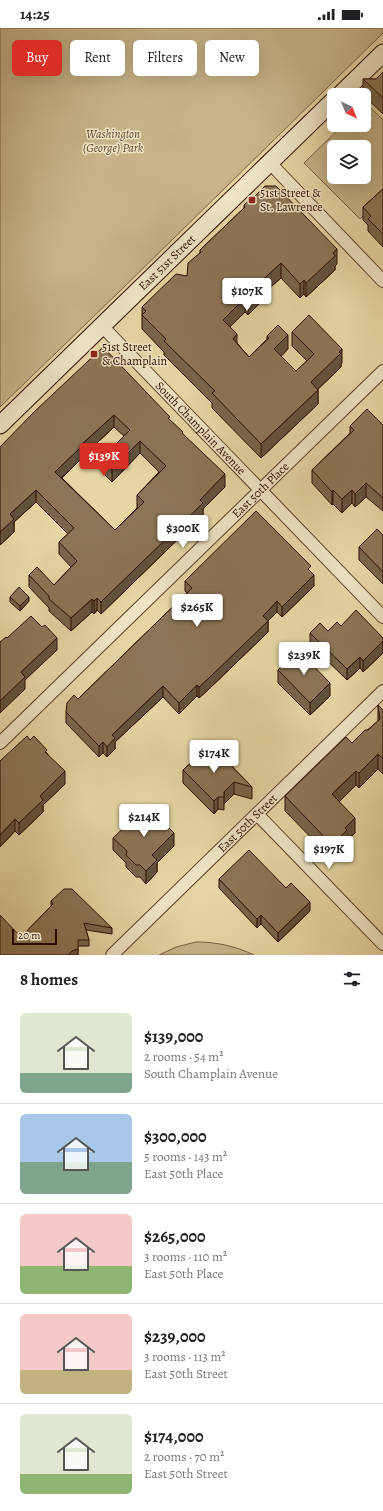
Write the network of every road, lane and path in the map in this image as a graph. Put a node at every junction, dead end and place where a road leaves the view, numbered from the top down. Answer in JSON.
{"nodes":[{"id":1,"x":383,"y":53,"type":"edge"},
{"id":2,"x":347,"y":88,"type":"edge"},
{"id":3,"x":327,"y":107,"type":"edge"},
{"id":4,"x":270,"y":163,"type":"junction"},
{"id":5,"x":383,"y":281,"type":"edge"},
{"id":6,"x":102,"y":326,"type":"junction"},
{"id":7,"x":383,"y":371,"type":"edge"},
{"id":8,"x":0,"y":425,"type":"edge"},
{"id":9,"x":260,"y":490,"type":"junction"},
{"id":10,"x":383,"y":617,"type":"edge"},
{"id":11,"x":383,"y":691,"type":"edge"},
{"id":12,"x":0,"y":743,"type":"edge"},
{"id":13,"x":257,"y":814,"type":"junction"},
{"id":14,"x":383,"y":944,"type":"edge"},
{"id":15,"x":112,"y":955,"type":"edge"}],
"edges":[{"from":1,"to":2,"type":"main road"},
{"from":3,"to":4,"type":"main road","name":"East 51st Street"},
{"from":4,"to":5,"type":"street"},
{"from":4,"to":6,"type":"main road","name":"East 51st Street"},
{"from":6,"to":8,"type":"main road","name":"East 51st Street"},
{"from":6,"to":9,"type":"street","name":"South Champlain Avenue"},
{"from":7,"to":9,"type":"street","name":"East 50th Place"},
{"from":9,"to":10,"type":"street","name":"South Champlain Avenue"},
{"from":9,"to":12,"type":"street","name":"East 50th Place"},
{"from":11,"to":13,"type":"street","name":"East 50th Street"},
{"from":13,"to":14,"type":"street"},
{"from":13,"to":15,"type":"street","name":"East 50th Street"}]}
